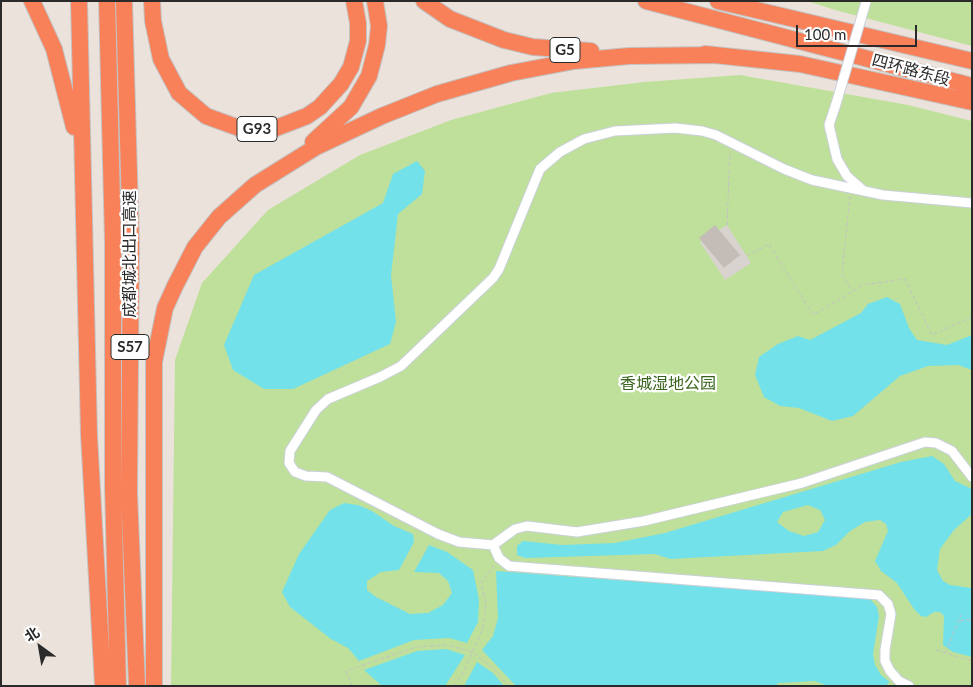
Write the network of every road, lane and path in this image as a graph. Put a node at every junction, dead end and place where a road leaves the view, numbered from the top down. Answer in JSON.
{"nodes":[{"id":1,"x":32,"y":1,"type":"edge"},
{"id":2,"x":79,"y":1,"type":"edge"},
{"id":3,"x":152,"y":1,"type":"edge"},
{"id":4,"x":354,"y":1,"type":"edge"},
{"id":5,"x":375,"y":1,"type":"edge"},
{"id":6,"x":424,"y":1,"type":"edge"},
{"id":7,"x":646,"y":1,"type":"edge"},
{"id":8,"x":718,"y":1,"type":"edge"},
{"id":9,"x":761,"y":1,"type":"edge"},
{"id":10,"x":866,"y":2,"type":"edge"},
{"id":11,"x":124,"y":5,"type":"edge"},
{"id":12,"x":107,"y":9,"type":"edge"},
{"id":13,"x":896,"y":45,"type":"junction"},
{"id":14,"x":716,"y":54,"type":"junction"},
{"id":15,"x":972,"y":61,"type":"edge"},
{"id":16,"x":972,"y":86,"type":"edge"},
{"id":17,"x":972,"y":102,"type":"edge"},
{"id":18,"x":730,"y":143,"type":"junction"},
{"id":19,"x":278,"y":170,"type":"junction"},
{"id":20,"x":851,"y":188,"type":"junction"},
{"id":21,"x":864,"y":191,"type":"junction"},
{"id":22,"x":82,"y":194,"type":"junction"},
{"id":23,"x":972,"y":203,"type":"edge"},
{"id":24,"x":727,"y":225,"type":"dead end"},
{"id":25,"x":747,"y":256,"type":"dead end"},
{"id":26,"x":852,"y":291,"type":"junction"},
{"id":27,"x":972,"y":317,"type":"edge"},
{"id":28,"x":972,"y":477,"type":"edge"},
{"id":29,"x":493,"y":545,"type":"junction"},
{"id":30,"x":499,"y":558,"type":"junction"},
{"id":31,"x":961,"y":615,"type":"dead end"},
{"id":32,"x":972,"y":619,"type":"edge"},
{"id":33,"x":959,"y":621,"type":"junction"},
{"id":34,"x":936,"y":650,"type":"dead end"},
{"id":35,"x":472,"y":652,"type":"junction"},
{"id":36,"x":945,"y":653,"type":"junction"},
{"id":37,"x":972,"y":661,"type":"edge"},
{"id":38,"x":103,"y":686,"type":"edge"},
{"id":39,"x":118,"y":686,"type":"edge"},
{"id":40,"x":137,"y":686,"type":"edge"},
{"id":41,"x":154,"y":686,"type":"edge"},
{"id":42,"x":352,"y":686,"type":"edge"},
{"id":43,"x":454,"y":686,"type":"edge"},
{"id":44,"x":508,"y":686,"type":"edge"},
{"id":45,"x":909,"y":686,"type":"edge"}],
"edges":[{"from":1,"to":22,"type":"highway"},
{"from":2,"to":22,"type":"highway"},
{"from":3,"to":4,"type":"highway","number":"G93"},
{"from":5,"to":19,"type":"highway"},
{"from":6,"to":14,"type":"highway","number":"G5"},
{"from":7,"to":16,"type":"highway","name":"四环路东段"},
{"from":8,"to":13,"type":"highway","name":"四环路东段"},
{"from":9,"to":13,"type":"highway"},
{"from":10,"to":21,"type":"street","bridge":true},
{"from":11,"to":40,"type":"highway","name":"成都城北出口高速","number":"S57"},
{"from":12,"to":39,"type":"highway","name":"成都城北出口高速","number":"S57"},
{"from":13,"to":15,"type":"highway","name":"四环路东段"},
{"from":14,"to":17,"type":"highway","number":"G5"},
{"from":14,"to":19,"type":"highway"},
{"from":18,"to":20,"type":"street"},
{"from":18,"to":24,"type":"path"},
{"from":18,"to":29,"type":"street"},
{"from":19,"to":41,"type":"highway"},
{"from":20,"to":21,"type":"street"},
{"from":20,"to":26,"type":"path"},
{"from":21,"to":23,"type":"street"},
{"from":22,"to":38,"type":"highway"},
{"from":25,"to":26,"type":"path"},
{"from":26,"to":27,"type":"path"},
{"from":28,"to":29,"type":"street"},
{"from":29,"to":30,"type":"street"},
{"from":30,"to":35,"type":"path"},
{"from":30,"to":45,"type":"street"},
{"from":31,"to":33,"type":"path"},
{"from":32,"to":33,"type":"path"},
{"from":33,"to":36,"type":"path"},
{"from":34,"to":36,"type":"path"},
{"from":35,"to":42,"type":"path"},
{"from":35,"to":43,"type":"path"},
{"from":35,"to":44,"type":"path"},
{"from":36,"to":37,"type":"path"}]}
